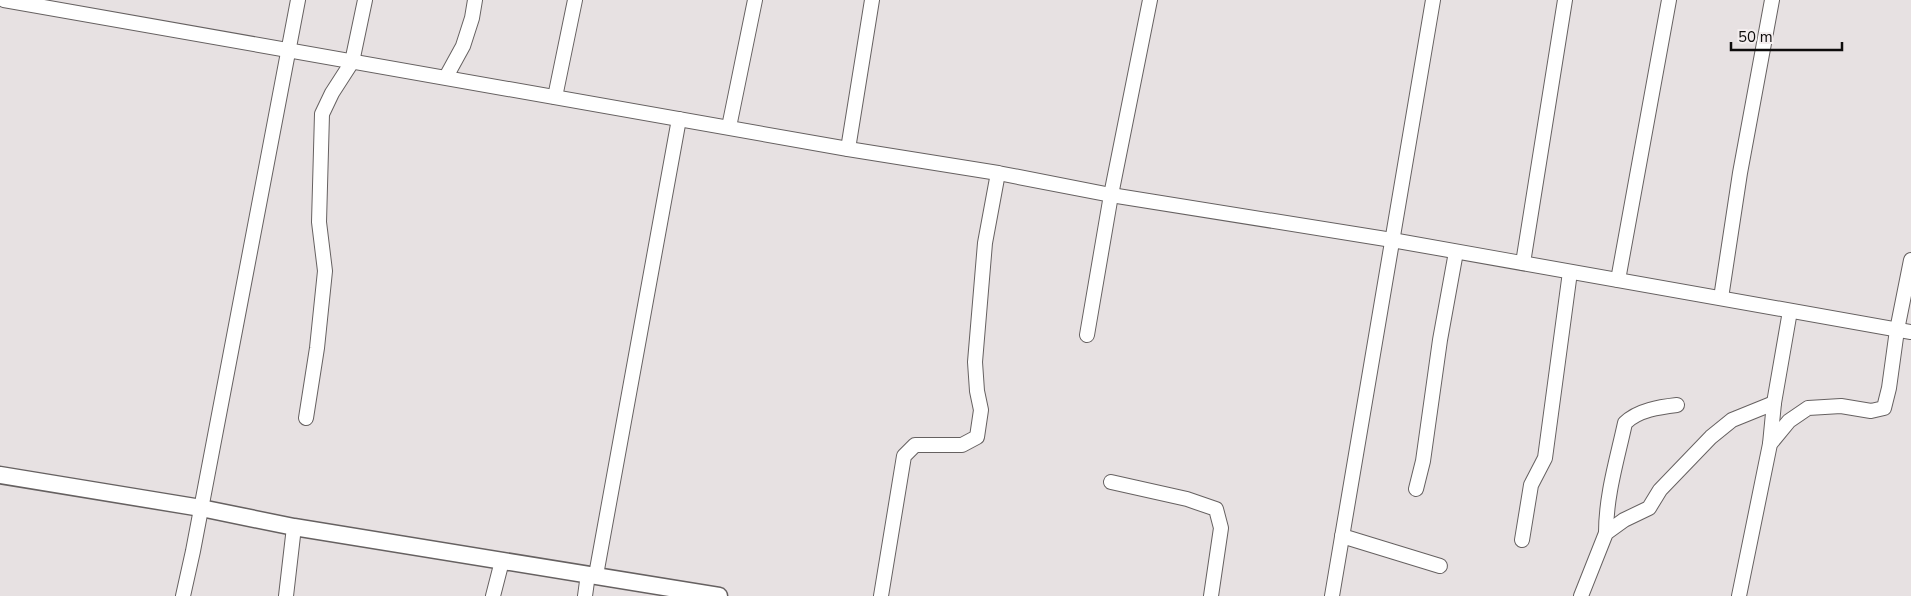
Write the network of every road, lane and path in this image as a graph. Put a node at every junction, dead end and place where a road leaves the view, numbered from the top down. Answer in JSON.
{"nodes":[{"id":1,"x":4,"y":0,"type":"edge"},
{"id":2,"x":298,"y":0,"type":"edge"},
{"id":3,"x":365,"y":0,"type":"edge"},
{"id":4,"x":475,"y":0,"type":"edge"},
{"id":5,"x":575,"y":0,"type":"edge"},
{"id":6,"x":755,"y":0,"type":"edge"},
{"id":7,"x":872,"y":0,"type":"edge"},
{"id":8,"x":1150,"y":0,"type":"edge"},
{"id":9,"x":1433,"y":0,"type":"edge"},
{"id":10,"x":1565,"y":0,"type":"edge"},
{"id":11,"x":1669,"y":0,"type":"edge"},
{"id":12,"x":1772,"y":0,"type":"edge"},
{"id":13,"x":290,"y":51,"type":"junction"},
{"id":14,"x":352,"y":62,"type":"junction"},
{"id":15,"x":446,"y":77,"type":"junction"},
{"id":16,"x":555,"y":97,"type":"junction"},
{"id":17,"x":678,"y":119,"type":"junction"},
{"id":18,"x":729,"y":128,"type":"junction"},
{"id":19,"x":848,"y":149,"type":"junction"},
{"id":20,"x":998,"y":173,"type":"junction"},
{"id":21,"x":1111,"y":195,"type":"junction"},
{"id":22,"x":1392,"y":240,"type":"junction"},
{"id":23,"x":1456,"y":252,"type":"junction"},
{"id":24,"x":1911,"y":260,"type":"edge"},
{"id":25,"x":1522,"y":263,"type":"junction"},
{"id":26,"x":1570,"y":272,"type":"junction"},
{"id":27,"x":1618,"y":280,"type":"junction"},
{"id":28,"x":1721,"y":298,"type":"junction"},
{"id":29,"x":1790,"y":311,"type":"junction"},
{"id":30,"x":1904,"y":331,"type":"edge"},
{"id":31,"x":1087,"y":336,"type":"dead end"},
{"id":32,"x":1774,"y":403,"type":"junction"},
{"id":33,"x":1677,"y":405,"type":"dead end"},
{"id":34,"x":306,"y":418,"type":"dead end"},
{"id":35,"x":1770,"y":444,"type":"junction"},
{"id":36,"x":0,"y":476,"type":"edge"},
{"id":37,"x":1111,"y":482,"type":"dead end"},
{"id":38,"x":1416,"y":489,"type":"dead end"},
{"id":39,"x":201,"y":508,"type":"junction"},
{"id":40,"x":294,"y":527,"type":"junction"},
{"id":41,"x":1606,"y":533,"type":"junction"},
{"id":42,"x":1342,"y":536,"type":"junction"},
{"id":43,"x":1522,"y":540,"type":"dead end"},
{"id":44,"x":502,"y":561,"type":"junction"},
{"id":45,"x":1440,"y":566,"type":"dead end"},
{"id":46,"x":592,"y":575,"type":"junction"},
{"id":47,"x":183,"y":596,"type":"edge"},
{"id":48,"x":286,"y":596,"type":"edge"},
{"id":49,"x":493,"y":596,"type":"edge"},
{"id":50,"x":585,"y":596,"type":"edge"},
{"id":51,"x":717,"y":596,"type":"edge"},
{"id":52,"x":881,"y":596,"type":"edge"},
{"id":53,"x":1211,"y":596,"type":"edge"},
{"id":54,"x":1332,"y":596,"type":"edge"},
{"id":55,"x":1581,"y":596,"type":"edge"},
{"id":56,"x":1739,"y":596,"type":"edge"}],
"edges":[{"from":1,"to":13,"type":"street"},
{"from":2,"to":13,"type":"street"},
{"from":3,"to":14,"type":"street"},
{"from":4,"to":15,"type":"street"},
{"from":5,"to":16,"type":"street"},
{"from":6,"to":18,"type":"street"},
{"from":7,"to":19,"type":"street"},
{"from":8,"to":21,"type":"street"},
{"from":9,"to":22,"type":"street"},
{"from":10,"to":25,"type":"street"},
{"from":11,"to":27,"type":"street"},
{"from":12,"to":28,"type":"street"},
{"from":13,"to":14,"type":"street"},
{"from":13,"to":39,"type":"street"},
{"from":14,"to":15,"type":"street"},
{"from":14,"to":34,"type":"street"},
{"from":15,"to":16,"type":"street"},
{"from":16,"to":17,"type":"street"},
{"from":17,"to":18,"type":"street"},
{"from":17,"to":46,"type":"street"},
{"from":18,"to":19,"type":"street"},
{"from":19,"to":20,"type":"street"},
{"from":20,"to":21,"type":"street"},
{"from":20,"to":52,"type":"street"},
{"from":21,"to":22,"type":"street"},
{"from":21,"to":31,"type":"street"},
{"from":22,"to":23,"type":"street"},
{"from":22,"to":42,"type":"street"},
{"from":23,"to":25,"type":"street"},
{"from":23,"to":38,"type":"street"},
{"from":24,"to":30,"type":"street"},
{"from":25,"to":26,"type":"street"},
{"from":26,"to":27,"type":"street"},
{"from":26,"to":43,"type":"street"},
{"from":27,"to":28,"type":"street"},
{"from":28,"to":29,"type":"street"},
{"from":29,"to":30,"type":"street"},
{"from":29,"to":32,"type":"street"},
{"from":30,"to":35,"type":"street"},
{"from":32,"to":35,"type":"street"},
{"from":32,"to":41,"type":"street"},
{"from":33,"to":41,"type":"street"},
{"from":35,"to":56,"type":"street"},
{"from":36,"to":39,"type":"street"},
{"from":37,"to":53,"type":"street"},
{"from":39,"to":40,"type":"street"},
{"from":39,"to":47,"type":"street"},
{"from":40,"to":44,"type":"street"},
{"from":40,"to":48,"type":"street"},
{"from":41,"to":55,"type":"street"},
{"from":42,"to":45,"type":"street"},
{"from":42,"to":54,"type":"street"},
{"from":44,"to":46,"type":"street"},
{"from":44,"to":49,"type":"street"},
{"from":46,"to":50,"type":"street"},
{"from":46,"to":51,"type":"street"}]}
